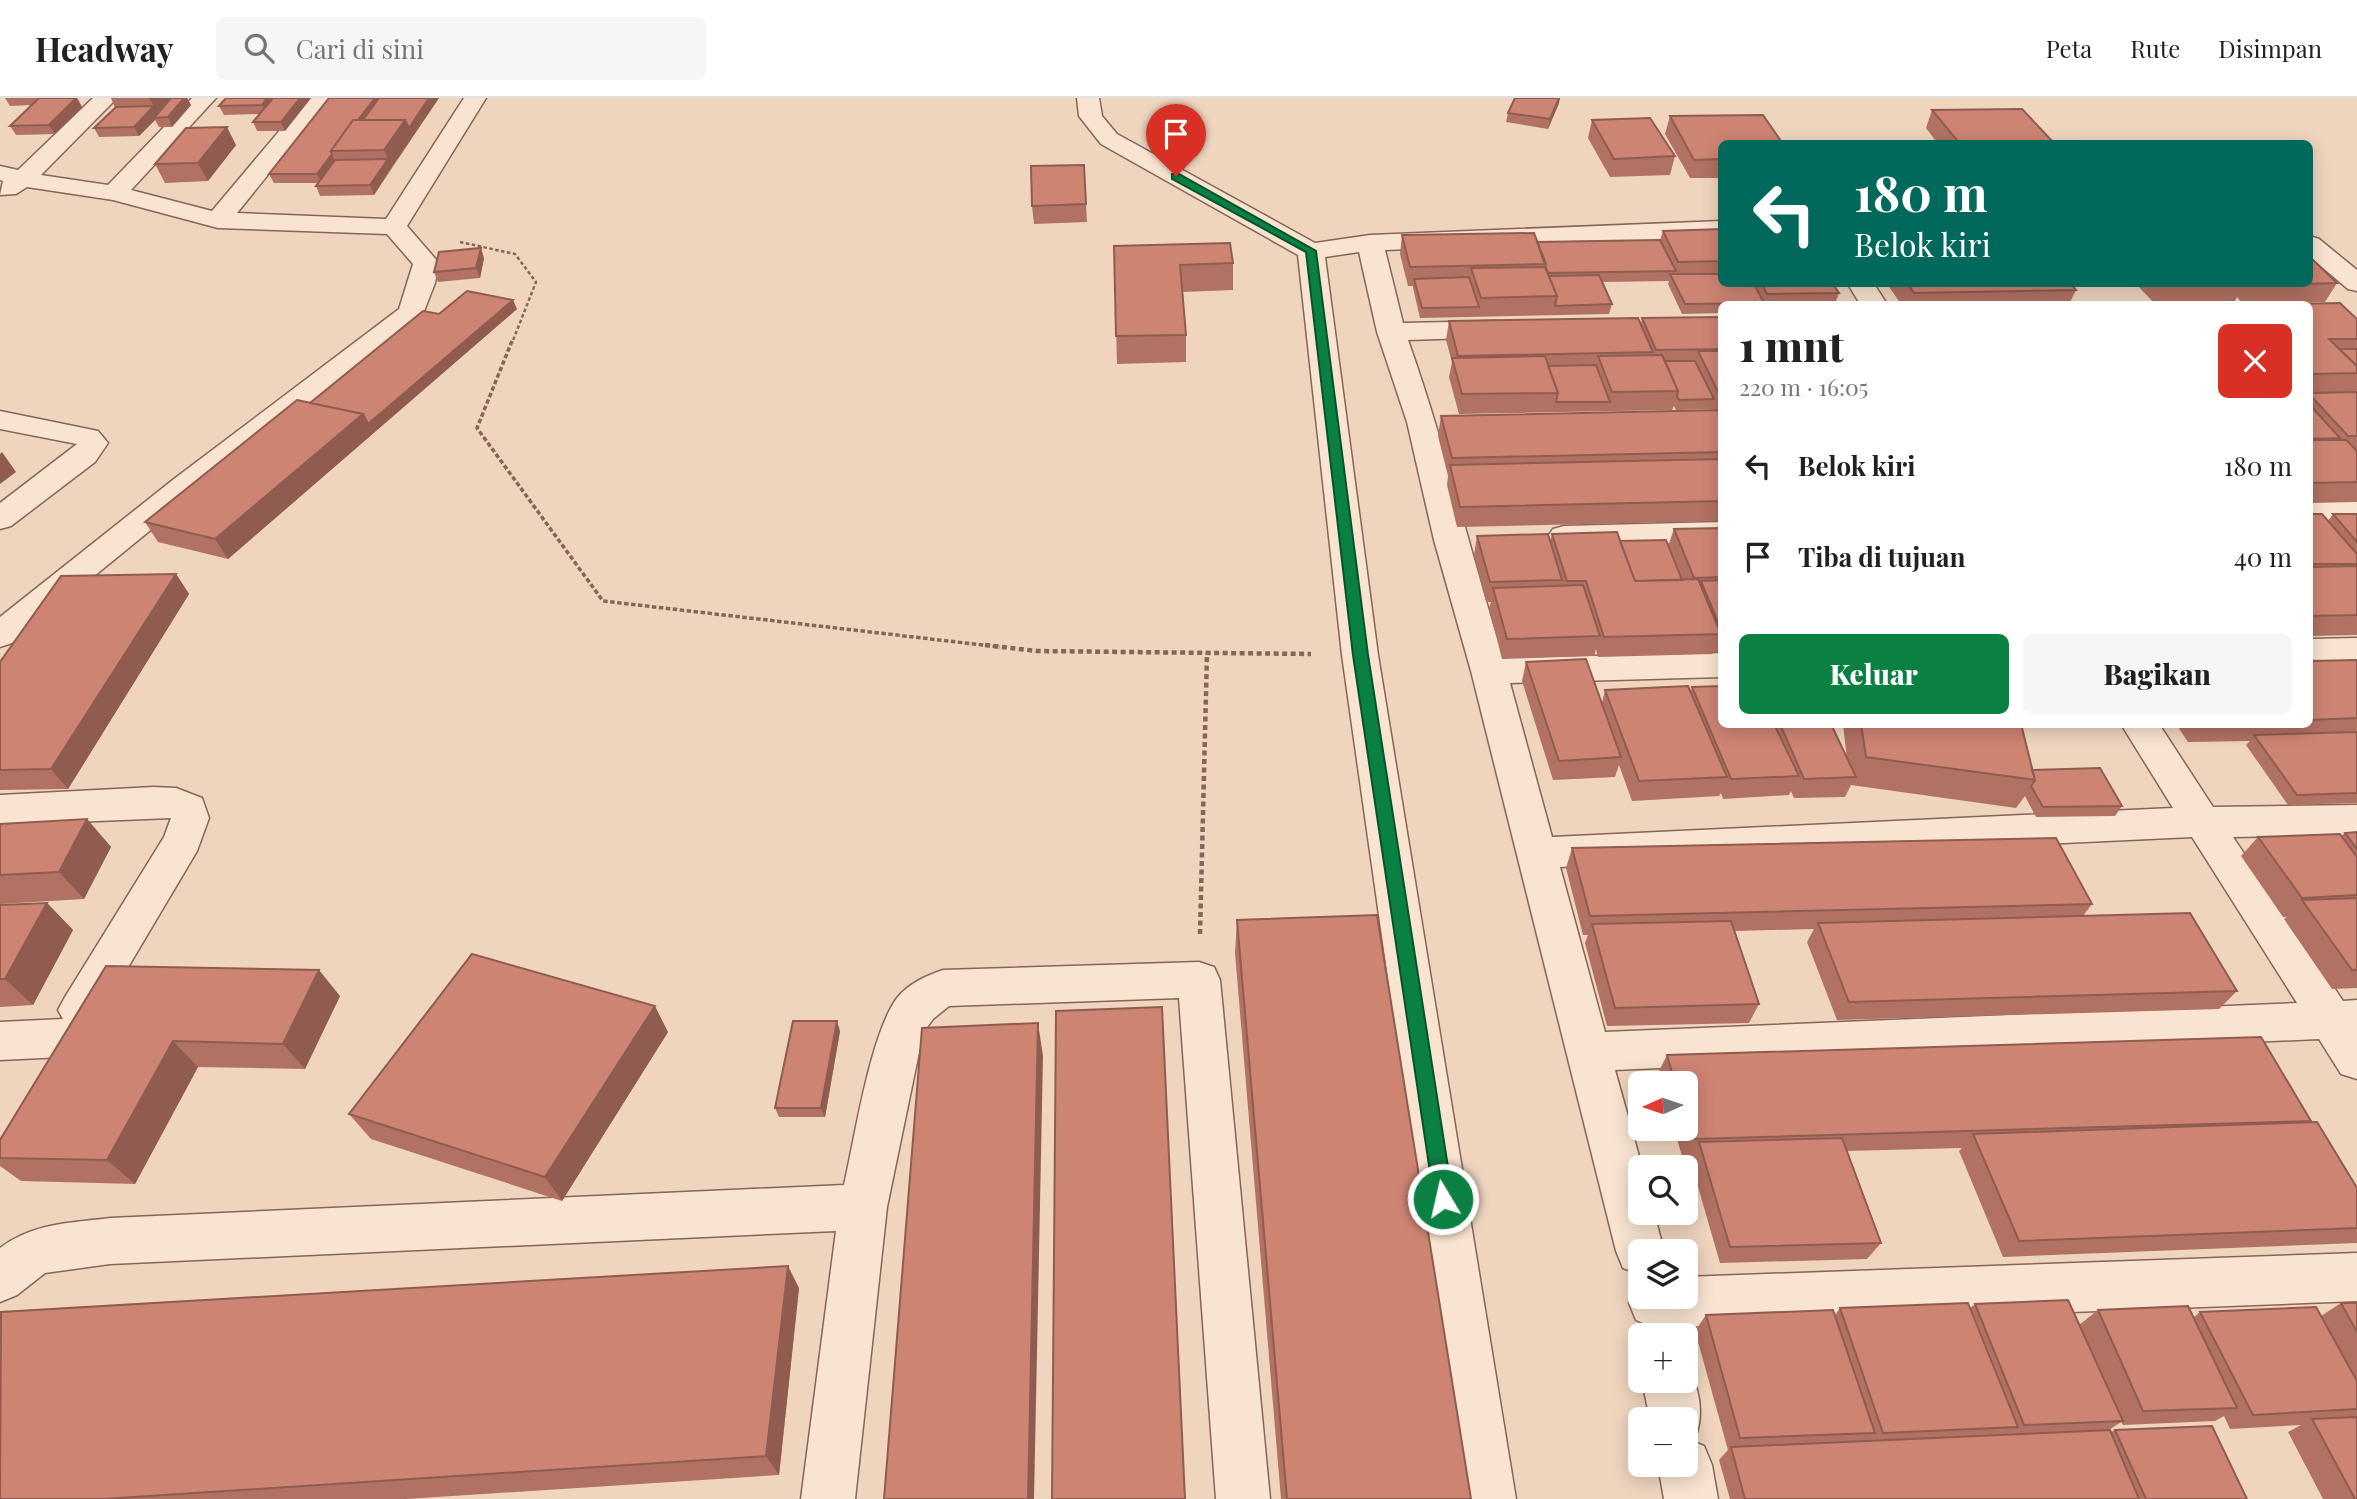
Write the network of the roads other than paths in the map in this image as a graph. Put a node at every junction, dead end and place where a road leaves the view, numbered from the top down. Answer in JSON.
{"nodes":[{"id":1,"x":106,"y":98,"type":"edge"},
{"id":2,"x":205,"y":98,"type":"edge"},
{"id":3,"x":319,"y":98,"type":"edge"},
{"id":4,"x":475,"y":98,"type":"edge"},
{"id":5,"x":1088,"y":98,"type":"edge"},
{"id":6,"x":12,"y":176,"type":"edge"},
{"id":7,"x":114,"y":193,"type":"junction"},
{"id":8,"x":0,"y":194,"type":"edge"},
{"id":9,"x":218,"y":220,"type":"junction"},
{"id":10,"x":394,"y":227,"type":"junction"},
{"id":11,"x":1718,"y":229,"type":"edge"},
{"id":12,"x":1370,"y":243,"type":"junction"},
{"id":13,"x":2313,"y":248,"type":"edge"},
{"id":14,"x":1311,"y":251,"type":"junction"},
{"id":15,"x":2353,"y":297,"type":"edge"},
{"id":16,"x":1529,"y":328,"type":"edge"},
{"id":17,"x":1391,"y":332,"type":"junction"},
{"id":18,"x":0,"y":420,"type":"edge"},
{"id":19,"x":2357,"y":509,"type":"edge"},
{"id":20,"x":2313,"y":510,"type":"edge"},
{"id":21,"x":0,"y":519,"type":"edge"},
{"id":22,"x":1718,"y":532,"type":"edge"},
{"id":23,"x":1532,"y":537,"type":"edge"},
{"id":24,"x":0,"y":635,"type":"edge"},
{"id":25,"x":2357,"y":650,"type":"edge"},
{"id":26,"x":2313,"y":651,"type":"edge"},
{"id":27,"x":1718,"y":664,"type":"edge"},
{"id":28,"x":1489,"y":671,"type":"junction"},
{"id":29,"x":2142,"y":728,"type":"edge"},
{"id":30,"x":0,"y":810,"type":"edge"},
{"id":31,"x":2357,"y":820,"type":"edge"},
{"id":32,"x":2203,"y":822,"type":"junction"},
{"id":33,"x":1535,"y":853,"type":"junction"},
{"id":34,"x":2345,"y":1019,"type":"edge"},
{"id":35,"x":0,"y":1041,"type":"edge"},
{"id":36,"x":1587,"y":1052,"type":"junction"},
{"id":37,"x":2357,"y":1060,"type":"edge"},
{"id":38,"x":863,"y":1206,"type":"junction"},
{"id":39,"x":1637,"y":1239,"type":"edge"},
{"id":40,"x":2357,"y":1277,"type":"edge"},
{"id":41,"x":0,"y":1278,"type":"edge"},
{"id":42,"x":1655,"y":1312,"type":"edge"},
{"id":43,"x":1687,"y":1477,"type":"edge"},
{"id":44,"x":828,"y":1499,"type":"edge"},
{"id":45,"x":1243,"y":1499,"type":"edge"},
{"id":46,"x":1489,"y":1499,"type":"edge"},
{"id":47,"x":1691,"y":1499,"type":"edge"}],
"edges":[{"from":1,"to":6,"type":"street"},
{"from":2,"to":7,"type":"street"},
{"from":3,"to":9,"type":"street"},
{"from":4,"to":10,"type":"street"},
{"from":5,"to":14,"type":"street"},
{"from":6,"to":7,"type":"street"},
{"from":6,"to":8,"type":"street"},
{"from":7,"to":9,"type":"street"},
{"from":9,"to":10,"type":"street"},
{"from":10,"to":24,"type":"street"},
{"from":11,"to":12,"type":"street"},
{"from":12,"to":14,"type":"street"},
{"from":12,"to":17,"type":"street"},
{"from":13,"to":15,"type":"street"},
{"from":14,"to":46,"type":"street"},
{"from":16,"to":17,"type":"street"},
{"from":17,"to":28,"type":"street"},
{"from":18,"to":21,"type":"street"},
{"from":19,"to":20,"type":"street"},
{"from":22,"to":23,"type":"street"},
{"from":25,"to":26,"type":"street"},
{"from":27,"to":28,"type":"street"},
{"from":28,"to":33,"type":"street"},
{"from":29,"to":32,"type":"street"},
{"from":30,"to":35,"type":"street"},
{"from":31,"to":32,"type":"street"},
{"from":32,"to":33,"type":"street"},
{"from":32,"to":34,"type":"street"},
{"from":33,"to":36,"type":"street"},
{"from":34,"to":36,"type":"street"},
{"from":34,"to":37,"type":"street"},
{"from":36,"to":39,"type":"street"},
{"from":38,"to":41,"type":"street"},
{"from":38,"to":44,"type":"street"},
{"from":38,"to":45,"type":"street"},
{"from":40,"to":42,"type":"street"},
{"from":43,"to":47,"type":"street"}]}
